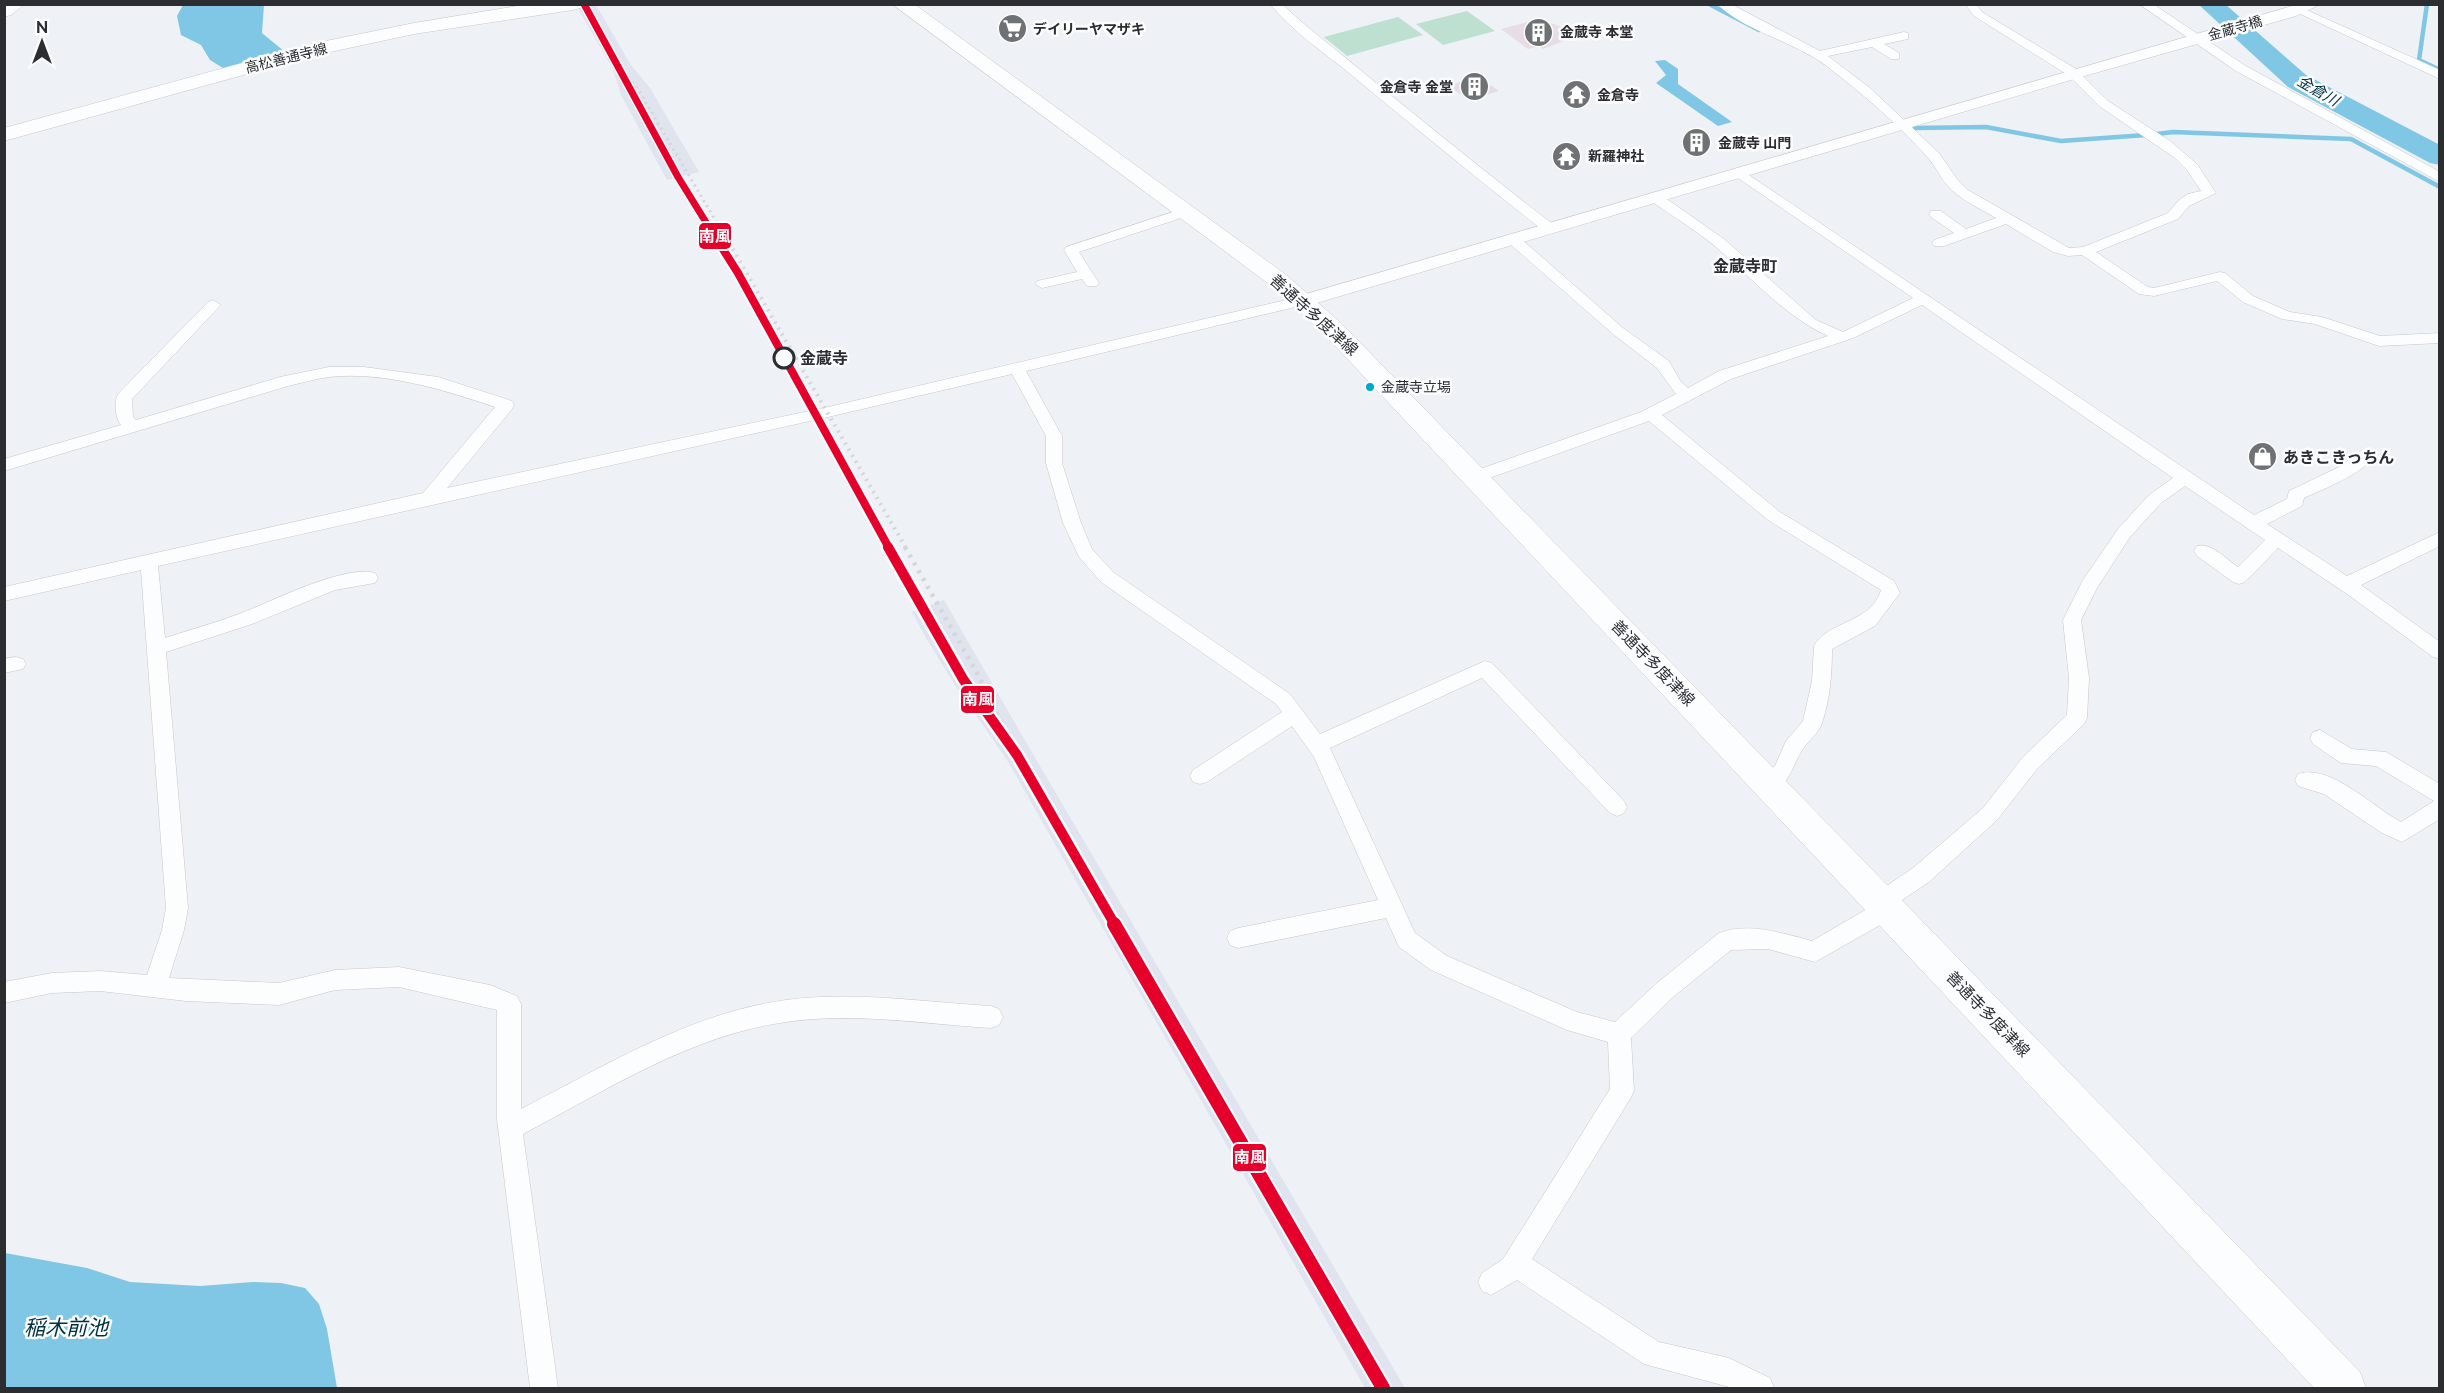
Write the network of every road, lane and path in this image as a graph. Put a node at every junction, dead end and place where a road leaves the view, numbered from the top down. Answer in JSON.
{"nodes":[{"id":1,"x":16,"y":4,"type":"edge"},
{"id":2,"x":573,"y":4,"type":"edge"},
{"id":3,"x":1275,"y":4,"type":"edge"},
{"id":4,"x":1722,"y":4,"type":"edge"},
{"id":5,"x":1970,"y":4,"type":"edge"},
{"id":6,"x":2144,"y":4,"type":"edge"},
{"id":7,"x":2307,"y":7,"type":"edge"},
{"id":8,"x":913,"y":9,"type":"edge"},
{"id":9,"x":4,"y":11,"type":"edge"},
{"id":10,"x":1904,"y":36,"type":"dead end"},
{"id":11,"x":2197,"y":39,"type":"junction"},
{"id":12,"x":1874,"y":43,"type":"junction"},
{"id":13,"x":1818,"y":55,"type":"junction"},
{"id":14,"x":1895,"y":56,"type":"dead end"},
{"id":15,"x":2074,"y":74,"type":"junction"},
{"id":16,"x":2439,"y":75,"type":"edge"},
{"id":17,"x":1901,"y":125,"type":"junction"},
{"id":18,"x":4,"y":135,"type":"edge"},
{"id":19,"x":1740,"y":173,"type":"junction"},
{"id":20,"x":2439,"y":178,"type":"edge"},
{"id":21,"x":1656,"y":198,"type":"junction"},
{"id":22,"x":1185,"y":212,"type":"junction"},
{"id":23,"x":1936,"y":214,"type":"dead end"},
{"id":24,"x":2007,"y":219,"type":"junction"},
{"id":25,"x":1550,"y":229,"type":"junction"},
{"id":26,"x":1964,"y":234,"type":"junction"},
{"id":27,"x":1514,"y":240,"type":"junction"},
{"id":28,"x":1939,"y":243,"type":"dead end"},
{"id":29,"x":2085,"y":251,"type":"junction"},
{"id":30,"x":1041,"y":284,"type":"dead end"},
{"id":31,"x":1923,"y":299,"type":"junction"},
{"id":32,"x":1303,"y":301,"type":"junction"},
{"id":33,"x":213,"y":305,"type":"dead end"},
{"id":34,"x":1842,"y":337,"type":"junction"},
{"id":35,"x":2439,"y":338,"type":"edge"},
{"id":36,"x":1017,"y":368,"type":"junction"},
{"id":37,"x":1686,"y":395,"type":"junction"},
{"id":38,"x":1651,"y":414,"type":"junction"},
{"id":39,"x":133,"y":426,"type":"junction"},
{"id":40,"x":2367,"y":455,"type":"dead end"},
{"id":41,"x":4,"y":465,"type":"edge"},
{"id":42,"x":1475,"y":477,"type":"junction"},
{"id":43,"x":2185,"y":478,"type":"junction"},
{"id":44,"x":429,"y":498,"type":"junction"},
{"id":45,"x":2253,"y":523,"type":"junction"},
{"id":46,"x":2439,"y":538,"type":"edge"},
{"id":47,"x":2277,"y":539,"type":"junction"},
{"id":48,"x":2202,"y":551,"type":"dead end"},
{"id":49,"x":148,"y":561,"type":"junction"},
{"id":50,"x":369,"y":579,"type":"dead end"},
{"id":51,"x":2345,"y":585,"type":"junction"},
{"id":52,"x":4,"y":594,"type":"edge"},
{"id":53,"x":156,"y":648,"type":"junction"},
{"id":54,"x":2439,"y":652,"type":"edge"},
{"id":55,"x":1295,"y":714,"type":"junction"},
{"id":56,"x":2320,"y":738,"type":"dead end"},
{"id":57,"x":1317,"y":745,"type":"junction"},
{"id":58,"x":1200,"y":776,"type":"dead end"},
{"id":59,"x":2305,"y":780,"type":"dead end"},
{"id":60,"x":1768,"y":783,"type":"junction"},
{"id":61,"x":2439,"y":795,"type":"edge"},
{"id":62,"x":1617,"y":807,"type":"dead end"},
{"id":63,"x":2439,"y":808,"type":"edge"},
{"id":64,"x":1884,"y":905,"type":"junction"},
{"id":65,"x":1393,"y":907,"type":"junction"},
{"id":66,"x":1238,"y":938,"type":"dead end"},
{"id":67,"x":155,"y":986,"type":"junction"},
{"id":68,"x":4,"y":993,"type":"edge"},
{"id":69,"x":991,"y":1017,"type":"dead end"},
{"id":70,"x":1619,"y":1034,"type":"junction"},
{"id":71,"x":510,"y":1128,"type":"junction"},
{"id":72,"x":1515,"y":1263,"type":"junction"},
{"id":73,"x":1491,"y":1282,"type":"dead end"},
{"id":74,"x":544,"y":1389,"type":"edge"},
{"id":75,"x":1760,"y":1389,"type":"edge"},
{"id":76,"x":2344,"y":1389,"type":"edge"}],
"edges":[{"from":1,"to":9,"type":"highway"},
{"from":2,"to":18,"type":"main road","name":"高松善通寺線"},
{"from":3,"to":25,"type":"street"},
{"from":4,"to":13,"type":"street"},
{"from":5,"to":15,"type":"street"},
{"from":6,"to":11,"type":"street"},
{"from":7,"to":11,"type":"street","name":"金蔵寺橋"},
{"from":7,"to":16,"type":"street"},
{"from":8,"to":22,"type":"main road","name":"善通寺多度津線"},
{"from":10,"to":12,"type":"street"},
{"from":11,"to":15,"type":"street","name":"金蔵寺橋"},
{"from":11,"to":20,"type":"street"},
{"from":12,"to":13,"type":"street"},
{"from":12,"to":14,"type":"street"},
{"from":13,"to":17,"type":"street"},
{"from":15,"to":17,"type":"street","name":"金蔵寺橋"},
{"from":15,"to":29,"type":"street"},
{"from":17,"to":19,"type":"street","name":"金蔵寺橋"},
{"from":17,"to":24,"type":"street"},
{"from":19,"to":21,"type":"street","name":"金蔵寺橋"},
{"from":19,"to":31,"type":"street"},
{"from":21,"to":25,"type":"street","name":"金蔵寺橋"},
{"from":21,"to":34,"type":"street"},
{"from":22,"to":30,"type":"street"},
{"from":22,"to":32,"type":"main road","name":"善通寺多度津線"},
{"from":23,"to":26,"type":"street"},
{"from":24,"to":26,"type":"street"},
{"from":24,"to":29,"type":"street"},
{"from":25,"to":27,"type":"street","name":"金蔵寺橋"},
{"from":26,"to":28,"type":"street"},
{"from":27,"to":32,"type":"street","name":"金蔵寺橋"},
{"from":27,"to":37,"type":"street"},
{"from":29,"to":35,"type":"street"},
{"from":31,"to":34,"type":"street"},
{"from":31,"to":43,"type":"street"},
{"from":32,"to":36,"type":"street"},
{"from":32,"to":42,"type":"main road","name":"善通寺多度津線"},
{"from":33,"to":39,"type":"street"},
{"from":34,"to":37,"type":"street"},
{"from":36,"to":44,"type":"street"},
{"from":36,"to":55,"type":"street"},
{"from":37,"to":38,"type":"street"},
{"from":38,"to":42,"type":"street"},
{"from":38,"to":60,"type":"street"},
{"from":39,"to":41,"type":"street"},
{"from":39,"to":44,"type":"street"},
{"from":40,"to":45,"type":"street"},
{"from":42,"to":60,"type":"main road","name":"善通寺多度津線"},
{"from":43,"to":45,"type":"street"},
{"from":43,"to":64,"type":"street"},
{"from":44,"to":49,"type":"street"},
{"from":45,"to":47,"type":"street"},
{"from":46,"to":51,"type":"street"},
{"from":47,"to":48,"type":"street"},
{"from":47,"to":51,"type":"street"},
{"from":49,"to":52,"type":"street"},
{"from":49,"to":53,"type":"street"},
{"from":50,"to":53,"type":"street"},
{"from":51,"to":54,"type":"street"},
{"from":53,"to":67,"type":"street"},
{"from":55,"to":57,"type":"street"},
{"from":55,"to":58,"type":"street"},
{"from":56,"to":61,"type":"street"},
{"from":57,"to":62,"type":"street"},
{"from":57,"to":65,"type":"street"},
{"from":59,"to":63,"type":"street"},
{"from":60,"to":64,"type":"main road","name":"善通寺多度津線"},
{"from":64,"to":70,"type":"street"},
{"from":64,"to":76,"type":"main road","name":"善通寺多度津線"},
{"from":65,"to":66,"type":"street"},
{"from":65,"to":70,"type":"street"},
{"from":67,"to":68,"type":"street"},
{"from":67,"to":71,"type":"street"},
{"from":69,"to":71,"type":"street"},
{"from":70,"to":72,"type":"street"},
{"from":71,"to":74,"type":"street"},
{"from":72,"to":73,"type":"street"},
{"from":72,"to":75,"type":"street"}]}
